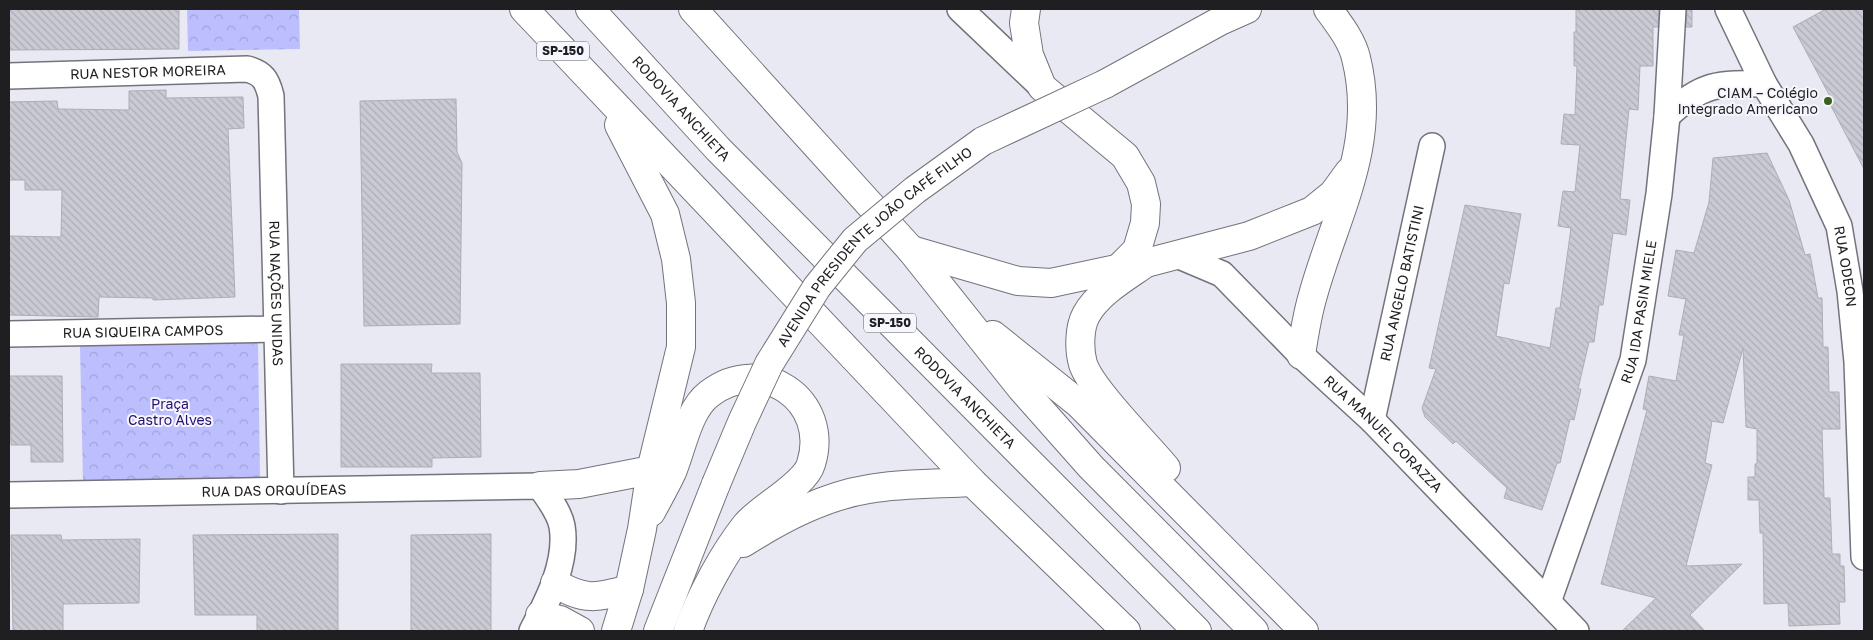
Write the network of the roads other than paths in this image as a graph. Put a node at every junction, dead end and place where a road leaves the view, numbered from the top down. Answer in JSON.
{"nodes":[{"id":1,"x":524,"y":9,"type":"edge"},
{"id":2,"x":590,"y":9,"type":"edge"},
{"id":3,"x":693,"y":9,"type":"edge"},
{"id":4,"x":960,"y":9,"type":"edge"},
{"id":5,"x":1026,"y":9,"type":"edge"},
{"id":6,"x":1247,"y":9,"type":"edge"},
{"id":7,"x":1328,"y":9,"type":"edge"},
{"id":8,"x":1673,"y":9,"type":"edge"},
{"id":9,"x":1728,"y":9,"type":"edge"},
{"id":10,"x":9,"y":76,"type":"edge"},
{"id":11,"x":1764,"y":84,"type":"junction"},
{"id":12,"x":1042,"y":87,"type":"junction"},
{"id":13,"x":601,"y":92,"type":"junction"},
{"id":14,"x":271,"y":96,"type":"joint"},
{"id":15,"x":1667,"y":116,"type":"junction"},
{"id":16,"x":1432,"y":146,"type":"dead end"},
{"id":17,"x":1357,"y":161,"type":"junction"},
{"id":18,"x":911,"y":250,"type":"junction"},
{"id":19,"x":1177,"y":255,"type":"junction"},
{"id":20,"x":1146,"y":262,"type":"junction"},
{"id":21,"x":1117,"y":270,"type":"junction"},
{"id":22,"x":955,"y":304,"type":"junction"},
{"id":23,"x":1858,"y":315,"type":"edge"},
{"id":24,"x":276,"y":329,"type":"junction"},
{"id":25,"x":9,"y":334,"type":"edge"},
{"id":26,"x":1301,"y":355,"type":"junction"},
{"id":27,"x":1372,"y":420,"type":"junction"},
{"id":28,"x":651,"y":470,"type":"junction"},
{"id":29,"x":972,"y":482,"type":"junction"},
{"id":30,"x":540,"y":486,"type":"junction"},
{"id":31,"x":282,"y":491,"type":"junction"},
{"id":32,"x":9,"y":496,"type":"edge"},
{"id":33,"x":642,"y":528,"type":"junction"},
{"id":34,"x":1225,"y":551,"type":"junction"},
{"id":35,"x":727,"y":553,"type":"junction"},
{"id":36,"x":1864,"y":557,"type":"edge"},
{"id":37,"x":554,"y":582,"type":"junction"},
{"id":38,"x":630,"y":588,"type":"junction"},
{"id":39,"x":1548,"y":602,"type":"junction"},
{"id":40,"x":536,"y":623,"type":"edge"},
{"id":41,"x":1125,"y":630,"type":"edge"},
{"id":42,"x":580,"y":631,"type":"edge"},
{"id":43,"x":616,"y":631,"type":"edge"},
{"id":44,"x":658,"y":631,"type":"edge"},
{"id":45,"x":688,"y":631,"type":"edge"},
{"id":46,"x":1196,"y":631,"type":"edge"},
{"id":47,"x":1254,"y":631,"type":"edge"},
{"id":48,"x":1304,"y":631,"type":"edge"},
{"id":49,"x":1576,"y":631,"type":"edge"}],
"edges":[{"from":1,"to":13,"type":"main road","number":"SP-150"},
{"from":2,"to":46,"type":"main road","name":"RODOVIA ANCHIETA","number":"SP-150"},
{"from":3,"to":18,"type":"main road"},
{"from":4,"to":12,"type":"street"},
{"from":5,"to":12,"type":"main road"},
{"from":6,"to":44,"type":"main road","name":"AVENIDA PRESIDENTE JOÃO CAFÉ FILHO","bridge":true},
{"from":7,"to":17,"type":"main road"},
{"from":8,"to":15,"type":"street","name":"RUA IDA PASIN MIELE"},
{"from":9,"to":11,"type":"street","name":"RUA ODEON"},
{"from":10,"to":14,"type":"street","name":"RUA NESTOR MOREIRA"},
{"from":11,"to":15,"type":"street"},
{"from":11,"to":23,"type":"street","name":"RUA ODEON"},
{"from":12,"to":21,"type":"main road"},
{"from":13,"to":28,"type":"main road"},
{"from":13,"to":29,"type":"main road","number":"SP-150"},
{"from":14,"to":24,"type":"street","name":"RUA NAÇÕES UNIDAS"},
{"from":15,"to":39,"type":"street","name":"RUA IDA PASIN MIELE"},
{"from":16,"to":27,"type":"street","name":"RUA ANGELO BATISTINI"},
{"from":17,"to":19,"type":"main road"},
{"from":17,"to":26,"type":"main road"},
{"from":18,"to":21,"type":"main road"},
{"from":18,"to":22,"type":"main road"},
{"from":19,"to":20,"type":"main road"},
{"from":19,"to":26,"type":"street","name":"RUA MANUEL CORAZZA"},
{"from":20,"to":21,"type":"main road"},
{"from":20,"to":34,"type":"main road"},
{"from":22,"to":34,"type":"main road"},
{"from":22,"to":47,"type":"main road"},
{"from":23,"to":36,"type":"street","name":"RUA ODEON"},
{"from":24,"to":25,"type":"street","name":"RUA SIQUEIRA CAMPOS"},
{"from":24,"to":31,"type":"street","name":"RUA NAÇÕES UNIDAS"},
{"from":26,"to":27,"type":"street","name":"RUA MANUEL CORAZZA"},
{"from":27,"to":39,"type":"street","name":"RUA MANUEL CORAZZA"},
{"from":28,"to":30,"type":"main road"},
{"from":28,"to":33,"type":"main road"},
{"from":29,"to":35,"type":"main road"},
{"from":29,"to":41,"type":"main road","number":"SP-150"},
{"from":30,"to":31,"type":"street","name":"RUA DAS ORQUÍDEAS"},
{"from":30,"to":37,"type":"street"},
{"from":31,"to":32,"type":"street","name":"RUA DAS ORQUÍDEAS"},
{"from":33,"to":35,"type":"main road"},
{"from":33,"to":38,"type":"main road"},
{"from":34,"to":48,"type":"main road"},
{"from":35,"to":45,"type":"main road"},
{"from":37,"to":38,"type":"main road"},
{"from":37,"to":40,"type":"street"},
{"from":38,"to":43,"type":"main road"},
{"from":39,"to":49,"type":"street","name":"RUA MANUEL CORAZZA"},
{"from":40,"to":42,"type":"main road"}]}
